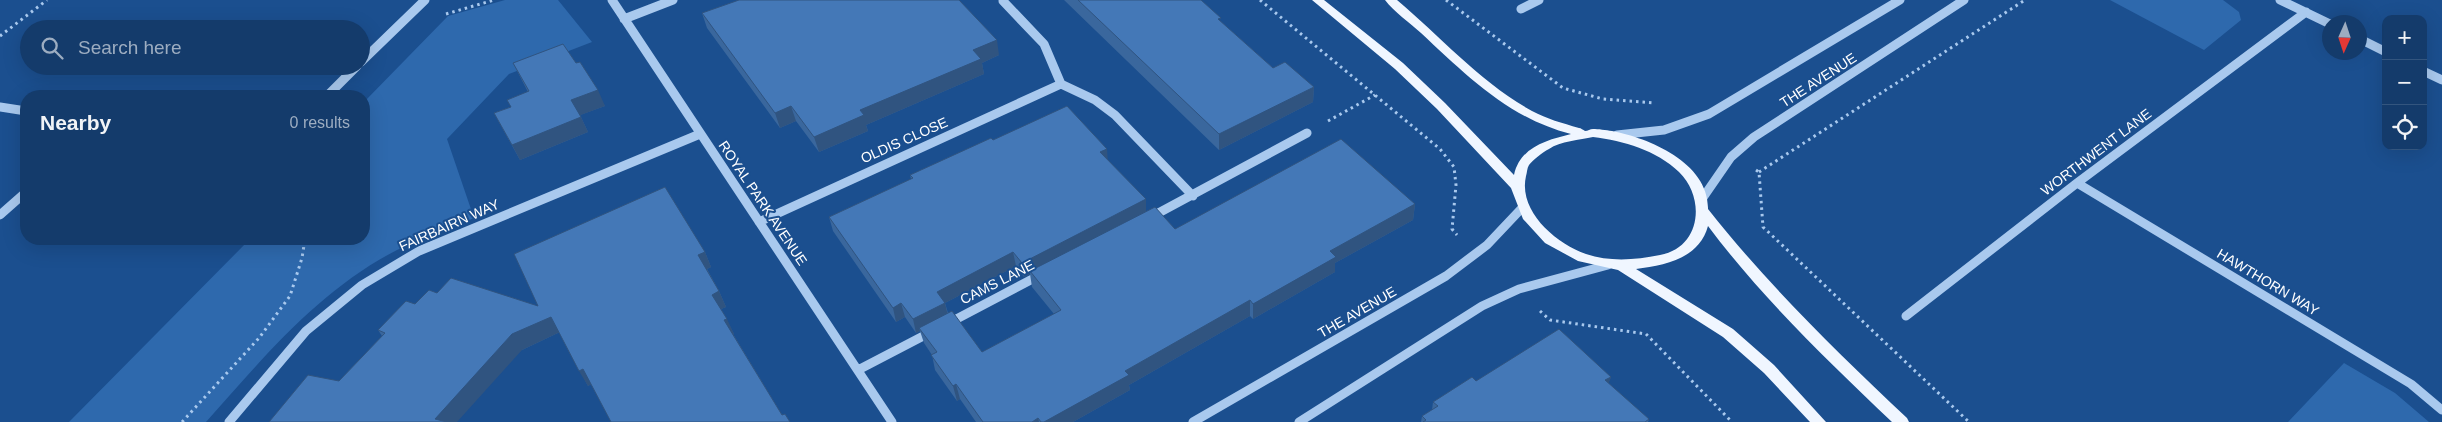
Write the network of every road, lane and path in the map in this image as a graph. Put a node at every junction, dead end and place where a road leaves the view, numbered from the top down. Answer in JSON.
{"nodes":[{"id":1,"x":47,"y":0,"type":"edge"},
{"id":2,"x":425,"y":0,"type":"edge"},
{"id":3,"x":494,"y":0,"type":"edge"},
{"id":4,"x":612,"y":0,"type":"edge"},
{"id":5,"x":673,"y":0,"type":"edge"},
{"id":6,"x":1260,"y":0,"type":"edge"},
{"id":7,"x":1317,"y":0,"type":"edge"},
{"id":8,"x":1390,"y":0,"type":"edge"},
{"id":9,"x":1446,"y":0,"type":"edge"},
{"id":10,"x":1539,"y":0,"type":"edge"},
{"id":11,"x":1900,"y":0,"type":"edge"},
{"id":12,"x":1964,"y":0,"type":"edge"},
{"id":13,"x":2025,"y":0,"type":"edge"},
{"id":14,"x":2280,"y":0,"type":"edge"},
{"id":15,"x":1002,"y":1,"type":"dead end"},
{"id":16,"x":1521,"y":9,"type":"dead end"},
{"id":17,"x":2306,"y":12,"type":"junction"},
{"id":18,"x":624,"y":19,"type":"junction"},
{"id":19,"x":21,"y":20,"type":"edge"},
{"id":20,"x":440,"y":20,"type":"dead end"},
{"id":21,"x":2322,"y":20,"type":"edge"},
{"id":22,"x":20,"y":21,"type":"edge"},
{"id":23,"x":0,"y":36,"type":"edge"},
{"id":24,"x":2367,"y":42,"type":"edge"},
{"id":25,"x":2382,"y":50,"type":"edge"},
{"id":26,"x":370,"y":53,"type":"edge"},
{"id":27,"x":2427,"y":73,"type":"edge"},
{"id":28,"x":348,"y":75,"type":"edge"},
{"id":29,"x":2442,"y":80,"type":"edge"},
{"id":30,"x":1062,"y":84,"type":"junction"},
{"id":31,"x":1563,"y":88,"type":"dead end"},
{"id":32,"x":333,"y":90,"type":"edge"},
{"id":33,"x":1375,"y":95,"type":"junction"},
{"id":34,"x":0,"y":106,"type":"edge"},
{"id":35,"x":20,"y":110,"type":"edge"},
{"id":36,"x":1307,"y":133,"type":"joint"},
{"id":37,"x":1593,"y":133,"type":"junction"},
{"id":38,"x":700,"y":134,"type":"junction"},
{"id":39,"x":1612,"y":134,"type":"junction"},
{"id":40,"x":2077,"y":183,"type":"junction"},
{"id":41,"x":1516,"y":185,"type":"junction"},
{"id":42,"x":1193,"y":196,"type":"junction"},
{"id":43,"x":20,"y":197,"type":"edge"},
{"id":44,"x":1702,"y":199,"type":"junction"},
{"id":45,"x":1522,"y":208,"type":"junction"},
{"id":46,"x":1704,"y":212,"type":"junction"},
{"id":47,"x":0,"y":214,"type":"edge"},
{"id":48,"x":759,"y":222,"type":"junction"},
{"id":49,"x":1140,"y":223,"type":"edge"},
{"id":50,"x":304,"y":245,"type":"edge"},
{"id":51,"x":1474,"y":258,"type":"junction"},
{"id":52,"x":1615,"y":265,"type":"junction"},
{"id":53,"x":1052,"y":269,"type":"edge"},
{"id":54,"x":1510,"y":293,"type":"junction"},
{"id":55,"x":1906,"y":316,"type":"dead end"},
{"id":56,"x":858,"y":370,"type":"junction"},
{"id":57,"x":2442,"y":410,"type":"edge"},
{"id":58,"x":182,"y":422,"type":"edge"},
{"id":59,"x":229,"y":422,"type":"edge"},
{"id":60,"x":892,"y":422,"type":"edge"},
{"id":61,"x":1193,"y":422,"type":"edge"},
{"id":62,"x":1298,"y":422,"type":"edge"},
{"id":63,"x":1732,"y":422,"type":"edge"},
{"id":64,"x":1819,"y":422,"type":"edge"},
{"id":65,"x":1902,"y":422,"type":"edge"},
{"id":66,"x":1969,"y":422,"type":"edge"}],
"edges":[{"from":1,"to":19,"type":"path"},
{"from":2,"to":26,"type":"street"},
{"from":3,"to":20,"type":"path"},
{"from":4,"to":18,"type":"street","name":"ROYAL PARK AVENUE"},
{"from":5,"to":18,"type":"street"},
{"from":6,"to":33,"type":"path"},
{"from":7,"to":41,"type":"main road"},
{"from":8,"to":37,"type":"main road"},
{"from":9,"to":31,"type":"path"},
{"from":10,"to":16,"type":"street"},
{"from":11,"to":39,"type":"street","name":"THE AVENUE"},
{"from":12,"to":44,"type":"street","name":"THE AVENUE"},
{"from":13,"to":66,"type":"path"},
{"from":14,"to":17,"type":"street"},
{"from":15,"to":30,"type":"street"},
{"from":17,"to":21,"type":"street"},
{"from":17,"to":40,"type":"street","name":"WORTHWENT LANE"},
{"from":18,"to":38,"type":"street","name":"ROYAL PARK AVENUE"},
{"from":22,"to":23,"type":"path"},
{"from":24,"to":25,"type":"street"},
{"from":27,"to":29,"type":"street"},
{"from":28,"to":32,"type":"street"},
{"from":30,"to":42,"type":"street"},
{"from":30,"to":48,"type":"street","name":"OLDIS CLOSE"},
{"from":33,"to":36,"type":"path"},
{"from":33,"to":51,"type":"path"},
{"from":34,"to":35,"type":"street"},
{"from":36,"to":42,"type":"street"},
{"from":37,"to":39,"type":"main road"},
{"from":37,"to":41,"type":"main road"},
{"from":38,"to":48,"type":"street","name":"ROYAL PARK AVENUE"},
{"from":38,"to":59,"type":"street","name":"FAIRBAIRN WAY"},
{"from":39,"to":44,"type":"main road"},
{"from":40,"to":55,"type":"street","name":"WORTHWENT LANE"},
{"from":40,"to":57,"type":"street","name":"HAWTHORN WAY"},
{"from":41,"to":45,"type":"main road"},
{"from":42,"to":49,"type":"street"},
{"from":43,"to":47,"type":"street"},
{"from":44,"to":46,"type":"main road"},
{"from":45,"to":51,"type":"street","name":"THE AVENUE"},
{"from":45,"to":52,"type":"main road"},
{"from":46,"to":52,"type":"main road"},
{"from":46,"to":65,"type":"main road"},
{"from":48,"to":56,"type":"street","name":"ROYAL PARK AVENUE"},
{"from":50,"to":58,"type":"path"},
{"from":51,"to":61,"type":"street","name":"THE AVENUE"},
{"from":52,"to":54,"type":"street"},
{"from":52,"to":64,"type":"main road"},
{"from":53,"to":56,"type":"street","name":"CAMS LANE"},
{"from":54,"to":62,"type":"street"},
{"from":54,"to":63,"type":"path"},
{"from":56,"to":60,"type":"street","name":"ROYAL PARK AVENUE"}]}
